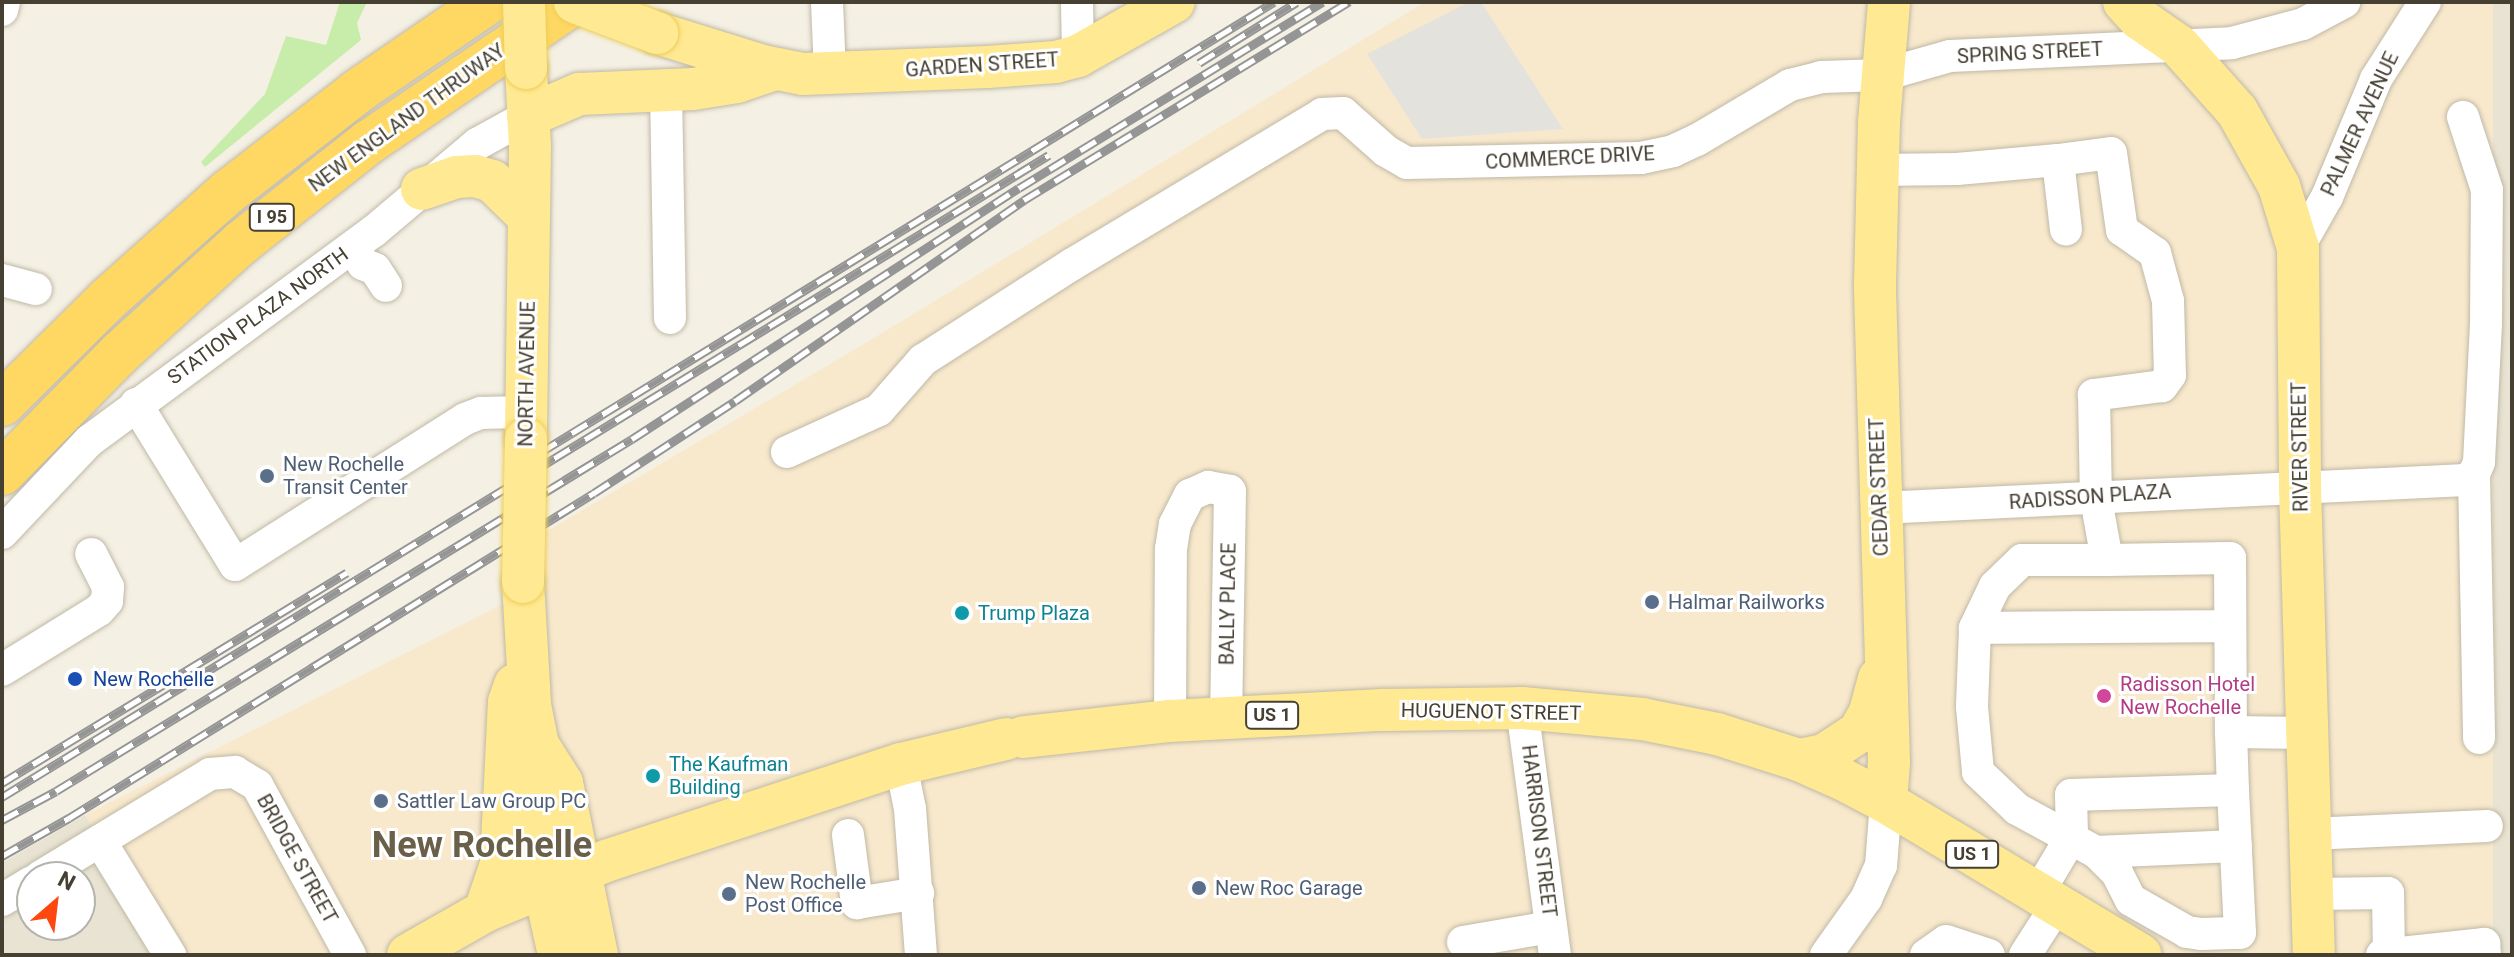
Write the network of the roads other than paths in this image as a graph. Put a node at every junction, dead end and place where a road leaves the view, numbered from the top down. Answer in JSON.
{"nodes":[{"id":1,"x":4,"y":2,"type":"edge"},
{"id":2,"x":488,"y":2,"type":"edge"},
{"id":3,"x":524,"y":2,"type":"edge"},
{"id":4,"x":575,"y":2,"type":"edge"},
{"id":5,"x":827,"y":2,"type":"edge"},
{"id":6,"x":1077,"y":2,"type":"edge"},
{"id":7,"x":1174,"y":2,"type":"edge"},
{"id":8,"x":1889,"y":2,"type":"edge"},
{"id":9,"x":2124,"y":2,"type":"edge"},
{"id":10,"x":2344,"y":2,"type":"edge"},
{"id":11,"x":2425,"y":2,"type":"edge"},
{"id":12,"x":2,"y":10,"type":"edge"},
{"id":13,"x":2179,"y":46,"type":"junction"},
{"id":14,"x":1078,"y":56,"type":"junction"},
{"id":15,"x":776,"y":69,"type":"junction"},
{"id":16,"x":830,"y":75,"type":"junction"},
{"id":17,"x":1883,"y":75,"type":"junction"},
{"id":18,"x":666,"y":90,"type":"junction"},
{"id":19,"x":528,"y":116,"type":"junction"},
{"id":20,"x":2463,"y":117,"type":"dead end"},
{"id":21,"x":2058,"y":160,"type":"junction"},
{"id":22,"x":1877,"y":170,"type":"junction"},
{"id":23,"x":422,"y":189,"type":"junction"},
{"id":24,"x":528,"y":216,"type":"junction"},
{"id":25,"x":2066,"y":230,"type":"dead end"},
{"id":26,"x":2298,"y":248,"type":"junction"},
{"id":27,"x":358,"y":255,"type":"junction"},
{"id":28,"x":2,"y":280,"type":"edge"},
{"id":29,"x":36,"y":289,"type":"dead end"},
{"id":30,"x":379,"y":291,"type":"dead end"},
{"id":31,"x":670,"y":318,"type":"dead end"},
{"id":32,"x":2,"y":404,"type":"edge"},
{"id":33,"x":136,"y":404,"type":"junction"},
{"id":34,"x":526,"y":426,"type":"junction"},
{"id":35,"x":787,"y":452,"type":"dead end"},
{"id":36,"x":2,"y":473,"type":"edge"},
{"id":37,"x":2474,"y":474,"type":"junction"},
{"id":38,"x":2300,"y":488,"type":"junction"},
{"id":39,"x":2096,"y":499,"type":"junction"},
{"id":40,"x":1880,"y":508,"type":"junction"},
{"id":41,"x":2,"y":533,"type":"edge"},
{"id":42,"x":91,"y":554,"type":"dead end"},
{"id":43,"x":2107,"y":560,"type":"junction"},
{"id":44,"x":2230,"y":626,"type":"junction"},
{"id":45,"x":1975,"y":628,"type":"junction"},
{"id":46,"x":1886,"y":654,"type":"junction"},
{"id":47,"x":526,"y":658,"type":"junction"},
{"id":48,"x":2,"y":670,"type":"edge"},
{"id":49,"x":1522,"y":708,"type":"junction"},
{"id":50,"x":1226,"y":717,"type":"junction"},
{"id":51,"x":1170,"y":721,"type":"junction"},
{"id":52,"x":2231,"y":732,"type":"junction"},
{"id":53,"x":2307,"y":733,"type":"junction"},
{"id":54,"x":2479,"y":738,"type":"dead end"},
{"id":55,"x":538,"y":745,"type":"junction"},
{"id":56,"x":1799,"y":760,"type":"junction"},
{"id":57,"x":901,"y":764,"type":"junction"},
{"id":58,"x":2233,"y":790,"type":"junction"},
{"id":59,"x":1886,"y":802,"type":"junction"},
{"id":60,"x":2487,"y":826,"type":"dead end"},
{"id":61,"x":2310,"y":834,"type":"junction"},
{"id":62,"x":848,"y":835,"type":"dead end"},
{"id":63,"x":100,"y":841,"type":"junction"},
{"id":64,"x":2084,"y":844,"type":"junction"},
{"id":65,"x":2236,"y":846,"type":"junction"},
{"id":66,"x":67,"y":861,"type":"edge"},
{"id":67,"x":581,"y":871,"type":"junction"},
{"id":68,"x":542,"y":885,"type":"junction"},
{"id":69,"x":918,"y":893,"type":"junction"},
{"id":70,"x":2312,"y":894,"type":"junction"},
{"id":71,"x":2047,"y":899,"type":"junction"},
{"id":72,"x":485,"y":911,"type":"junction"},
{"id":73,"x":1553,"y":941,"type":"edge"},
{"id":74,"x":1463,"y":942,"type":"dead end"},
{"id":75,"x":450,"y":943,"type":"edge"},
{"id":76,"x":170,"y":955,"type":"edge"},
{"id":77,"x":350,"y":955,"type":"edge"},
{"id":78,"x":408,"y":955,"type":"edge"},
{"id":79,"x":559,"y":955,"type":"edge"},
{"id":80,"x":597,"y":955,"type":"edge"},
{"id":81,"x":921,"y":955,"type":"edge"},
{"id":82,"x":1826,"y":955,"type":"edge"},
{"id":83,"x":1926,"y":955,"type":"edge"},
{"id":84,"x":1989,"y":955,"type":"edge"},
{"id":85,"x":2025,"y":955,"type":"edge"},
{"id":86,"x":2141,"y":955,"type":"edge"},
{"id":87,"x":2314,"y":955,"type":"edge"},
{"id":88,"x":2387,"y":955,"type":"edge"},
{"id":89,"x":2485,"y":955,"type":"edge"}],
"edges":[{"from":1,"to":12,"type":"street"},
{"from":2,"to":32,"type":"highway","number":"I 95"},
{"from":3,"to":19,"type":"main road","name":"NORTH AVENUE","bridge":true},
{"from":4,"to":15,"type":"main road","name":"GARDEN STREET","bridge":true},
{"from":4,"to":36,"type":"highway","name":"NEW ENGLAND THRUWAY","number":"I 95"},
{"from":5,"to":16,"type":"street"},
{"from":6,"to":14,"type":"street"},
{"from":7,"to":14,"type":"main road","name":"GARDEN STREET"},
{"from":8,"to":17,"type":"main road","name":"CEDAR STREET"},
{"from":9,"to":13,"type":"main road","name":"RIVER STREET"},
{"from":10,"to":13,"type":"street"},
{"from":11,"to":26,"type":"street","name":"PALMER AVENUE"},
{"from":13,"to":17,"type":"street","name":"SPRING STREET"},
{"from":13,"to":26,"type":"main road","name":"RIVER STREET"},
{"from":14,"to":16,"type":"main road","name":"GARDEN STREET"},
{"from":15,"to":16,"type":"main road","name":"GARDEN STREET"},
{"from":15,"to":18,"type":"main road","name":"GARDEN STREET"},
{"from":17,"to":22,"type":"main road","name":"CEDAR STREET"},
{"from":17,"to":35,"type":"street","name":"COMMERCE DRIVE"},
{"from":18,"to":19,"type":"main road","name":"GARDEN STREET"},
{"from":18,"to":31,"type":"street"},
{"from":19,"to":23,"type":"street","name":"STATION PLAZA NORTH"},
{"from":19,"to":24,"type":"main road","name":"NORTH AVENUE"},
{"from":20,"to":37,"type":"street"},
{"from":21,"to":22,"type":"street"},
{"from":21,"to":25,"type":"street"},
{"from":21,"to":39,"type":"street"},
{"from":22,"to":40,"type":"main road","name":"CEDAR STREET"},
{"from":23,"to":24,"type":"main road"},
{"from":23,"to":27,"type":"street","name":"STATION PLAZA NORTH"},
{"from":24,"to":34,"type":"main road","name":"NORTH AVENUE"},
{"from":26,"to":38,"type":"main road","name":"RIVER STREET"},
{"from":27,"to":30,"type":"street"},
{"from":27,"to":33,"type":"street","name":"STATION PLAZA NORTH"},
{"from":28,"to":29,"type":"street"},
{"from":33,"to":34,"type":"street"},
{"from":33,"to":41,"type":"street","name":"STATION PLAZA NORTH"},
{"from":34,"to":47,"type":"main road","name":"NORTH AVENUE","bridge":true},
{"from":37,"to":38,"type":"street","name":"RADISSON PLAZA"},
{"from":37,"to":54,"type":"street"},
{"from":38,"to":39,"type":"street","name":"RADISSON PLAZA"},
{"from":38,"to":53,"type":"main road","name":"RIVER STREET"},
{"from":39,"to":40,"type":"street","name":"RADISSON PLAZA"},
{"from":39,"to":43,"type":"street"},
{"from":40,"to":46,"type":"main road","name":"CEDAR STREET"},
{"from":42,"to":48,"type":"street"},
{"from":43,"to":44,"type":"street"},
{"from":43,"to":45,"type":"street"},
{"from":44,"to":45,"type":"street"},
{"from":44,"to":52,"type":"street"},
{"from":45,"to":64,"type":"street"},
{"from":46,"to":56,"type":"main road"},
{"from":46,"to":59,"type":"main road","name":"CEDAR STREET"},
{"from":47,"to":55,"type":"main road","name":"NORTH AVENUE"},
{"from":47,"to":72,"type":"main road"},
{"from":49,"to":50,"type":"main road","name":"HUGUENOT STREET","number":"US 1"},
{"from":49,"to":56,"type":"main road","name":"HUGUENOT STREET","number":"US 1"},
{"from":49,"to":73,"type":"street","name":"HARRISON STREET"},
{"from":50,"to":51,"type":"main road","name":"HUGUENOT STREET","number":"US 1"},
{"from":50,"to":51,"type":"street","name":"BALLY PLACE"},
{"from":51,"to":57,"type":"main road","name":"HUGUENOT STREET","number":"US 1"},
{"from":52,"to":53,"type":"street"},
{"from":52,"to":58,"type":"street"},
{"from":53,"to":61,"type":"main road","name":"RIVER STREET"},
{"from":55,"to":67,"type":"main road","name":"NORTH AVENUE"},
{"from":55,"to":68,"type":"main road","name":"NORTH AVENUE"},
{"from":56,"to":59,"type":"main road","name":"HUGUENOT STREET","number":"US 1"},
{"from":57,"to":67,"type":"main road","name":"HUGUENOT STREET","number":"US 1"},
{"from":57,"to":69,"type":"street"},
{"from":58,"to":64,"type":"street"},
{"from":58,"to":65,"type":"street"},
{"from":59,"to":71,"type":"main road","name":"HUGUENOT STREET","number":"US 1"},
{"from":59,"to":82,"type":"street","name":"CEDAR STREET"},
{"from":60,"to":61,"type":"street"},
{"from":61,"to":70,"type":"main road","name":"RIVER STREET"},
{"from":62,"to":69,"type":"street"},
{"from":63,"to":66,"type":"street"},
{"from":63,"to":76,"type":"street"},
{"from":63,"to":77,"type":"street","name":"BRIDGE STREET"},
{"from":64,"to":65,"type":"street"},
{"from":64,"to":65,"type":"street"},
{"from":64,"to":71,"type":"street"},
{"from":67,"to":68,"type":"main road","name":"HUGUENOT STREET","number":"US 1"},
{"from":67,"to":80,"type":"main road","name":"NORTH AVENUE"},
{"from":68,"to":72,"type":"main road","name":"HUGUENOT STREET","number":"US 1"},
{"from":68,"to":79,"type":"main road","name":"NORTH AVENUE"},
{"from":69,"to":81,"type":"street"},
{"from":70,"to":87,"type":"main road","name":"RIVER STREET"},
{"from":70,"to":88,"type":"street"},
{"from":71,"to":85,"type":"street"},
{"from":71,"to":86,"type":"main road","name":"HUGUENOT STREET","number":"US 1"},
{"from":72,"to":75,"type":"main road","name":"HUGUENOT STREET","number":"US 1"},
{"from":73,"to":74,"type":"street"},
{"from":75,"to":78,"type":"main road","name":"HUGUENOT STREET","number":"US 1"},
{"from":83,"to":84,"type":"street"},
{"from":88,"to":89,"type":"street"}]}
